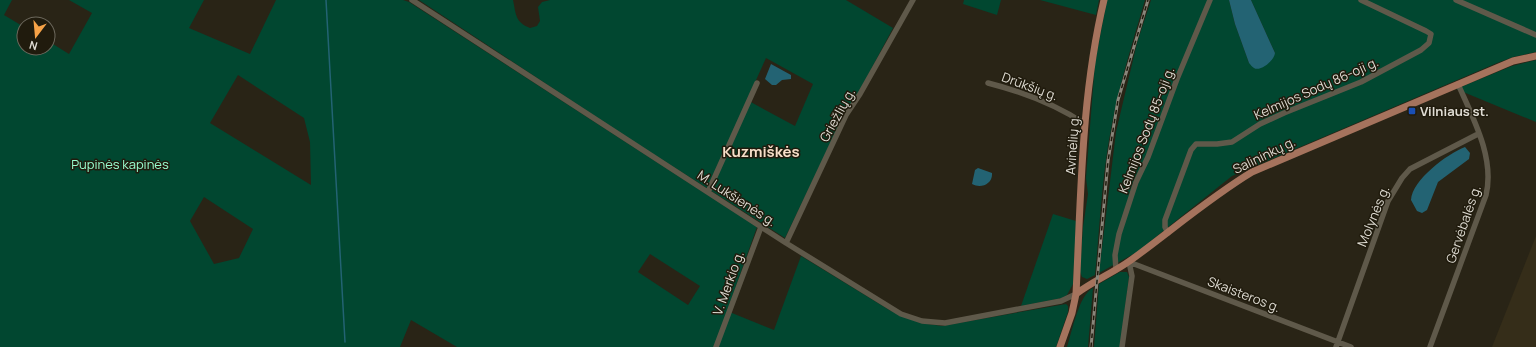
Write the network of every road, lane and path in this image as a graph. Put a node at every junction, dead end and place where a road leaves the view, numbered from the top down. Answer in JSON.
{"nodes":[{"id":1,"x":412,"y":0,"type":"edge"},
{"id":2,"x":913,"y":0,"type":"edge"},
{"id":3,"x":1104,"y":0,"type":"edge"},
{"id":4,"x":1210,"y":0,"type":"edge"},
{"id":5,"x":1361,"y":0,"type":"edge"},
{"id":6,"x":1456,"y":0,"type":"edge"},
{"id":7,"x":1536,"y":35,"type":"edge"},
{"id":8,"x":1536,"y":56,"type":"edge"},
{"id":9,"x":757,"y":83,"type":"dead end"},
{"id":10,"x":988,"y":83,"type":"dead end"},
{"id":11,"x":1458,"y":84,"type":"junction"},
{"id":12,"x":1085,"y":124,"type":"junction"},
{"id":13,"x":1478,"y":134,"type":"junction"},
{"id":14,"x":708,"y":192,"type":"junction"},
{"id":15,"x":761,"y":227,"type":"junction"},
{"id":16,"x":1168,"y":233,"type":"junction"},
{"id":17,"x":786,"y":243,"type":"junction"},
{"id":18,"x":1129,"y":262,"type":"junction"},
{"id":19,"x":1116,"y":270,"type":"junction"},
{"id":20,"x":1076,"y":294,"type":"junction"},
{"id":21,"x":1337,"y":344,"type":"edge"},
{"id":22,"x":716,"y":347,"type":"edge"},
{"id":23,"x":1060,"y":347,"type":"edge"},
{"id":24,"x":1122,"y":347,"type":"edge"},
{"id":25,"x":1351,"y":347,"type":"edge"},
{"id":26,"x":1430,"y":347,"type":"edge"}],
"edges":[{"from":1,"to":14,"type":"street","name":"M. Lukšienės g."},
{"from":2,"to":17,"type":"street","name":"Griežlių g."},
{"from":3,"to":12,"type":"main road","name":"Avinėlių g."},
{"from":4,"to":19,"type":"street","name":"Kelmijos Sodų 85-oji g."},
{"from":5,"to":16,"type":"street","name":"Kelmijos Sodų 86-oji g."},
{"from":6,"to":7,"type":"street"},
{"from":8,"to":11,"type":"main road","name":"Salininkų g."},
{"from":9,"to":14,"type":"street"},
{"from":10,"to":12,"type":"street","name":"Drūkšių g."},
{"from":11,"to":13,"type":"street","name":"Gervėbalės g."},
{"from":11,"to":16,"type":"main road","name":"Salininkų g."},
{"from":12,"to":20,"type":"main road","name":"Avinėlių g."},
{"from":13,"to":21,"type":"street","name":"Molynės g."},
{"from":13,"to":26,"type":"street","name":"Gervėbalės g."},
{"from":14,"to":15,"type":"street","name":"M. Lukšienės g."},
{"from":15,"to":17,"type":"street","name":"M. Lukšienės g."},
{"from":15,"to":22,"type":"street","name":"V. Merkio g."},
{"from":16,"to":18,"type":"main road","name":"Salininkų g."},
{"from":17,"to":20,"type":"street","name":"M. Lukšienės g."},
{"from":18,"to":19,"type":"main road","name":"Salininkų g."},
{"from":18,"to":21,"type":"street","name":"Skaisteros g."},
{"from":18,"to":24,"type":"street"},
{"from":19,"to":20,"type":"main road","name":"Salininkų g."},
{"from":20,"to":23,"type":"main road"},
{"from":21,"to":25,"type":"street","name":"Skaisteros g."}]}
